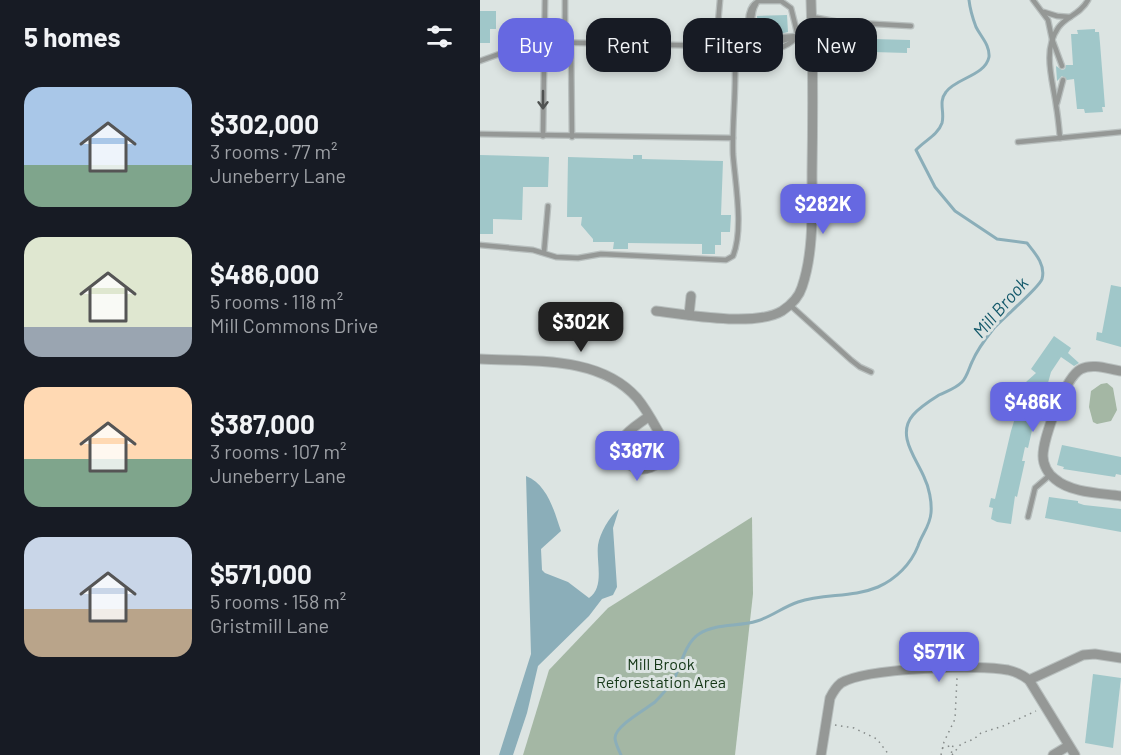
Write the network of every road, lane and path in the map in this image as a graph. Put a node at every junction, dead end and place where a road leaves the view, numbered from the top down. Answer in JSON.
{"nodes":[{"id":1,"x":545,"y":0,"type":"edge"},
{"id":2,"x":565,"y":0,"type":"edge"},
{"id":3,"x":720,"y":0,"type":"edge"},
{"id":4,"x":811,"y":0,"type":"edge"},
{"id":5,"x":1033,"y":0,"type":"edge"},
{"id":6,"x":1088,"y":0,"type":"edge"},
{"id":7,"x":759,"y":1,"type":"edge"},
{"id":8,"x":1044,"y":12,"type":"junction"},
{"id":9,"x":812,"y":16,"type":"joint"},
{"id":10,"x":1072,"y":17,"type":"junction"},
{"id":11,"x":544,"y":18,"type":"edge"},
{"id":12,"x":565,"y":18,"type":"edge"},
{"id":13,"x":718,"y":18,"type":"edge"},
{"id":14,"x":753,"y":18,"type":"edge"},
{"id":15,"x":795,"y":24,"type":"edge"},
{"id":16,"x":911,"y":26,"type":"dead end"},
{"id":17,"x":783,"y":36,"type":"dead end"},
{"id":18,"x":795,"y":36,"type":"edge"},
{"id":19,"x":795,"y":39,"type":"edge"},
{"id":20,"x":1052,"y":39,"type":"junction"},
{"id":21,"x":574,"y":43,"type":"edge"},
{"id":22,"x":683,"y":45,"type":"edge"},
{"id":23,"x":498,"y":54,"type":"edge"},
{"id":24,"x":480,"y":61,"type":"edge"},
{"id":25,"x":1062,"y":66,"type":"dead end"},
{"id":26,"x":543,"y":72,"type":"edge"},
{"id":27,"x":571,"y":72,"type":"edge"},
{"id":28,"x":735,"y":72,"type":"edge"},
{"id":29,"x":813,"y":72,"type":"edge"},
{"id":30,"x":1064,"y":80,"type":"dead end"},
{"id":31,"x":1056,"y":105,"type":"junction"},
{"id":32,"x":1121,"y":132,"type":"edge"},
{"id":33,"x":480,"y":134,"type":"edge"},
{"id":34,"x":543,"y":136,"type":"junction"},
{"id":35,"x":572,"y":137,"type":"junction"},
{"id":36,"x":733,"y":138,"type":"junction"},
{"id":37,"x":1060,"y":138,"type":"junction"},
{"id":38,"x":1018,"y":142,"type":"dead end"},
{"id":39,"x":548,"y":206,"type":"dead end"},
{"id":40,"x":480,"y":245,"type":"edge"},
{"id":41,"x":544,"y":252,"type":"junction"},
{"id":42,"x":691,"y":296,"type":"dead end"},
{"id":43,"x":790,"y":305,"type":"junction"},
{"id":44,"x":656,"y":311,"type":"dead end"},
{"id":45,"x":689,"y":315,"type":"junction"},
{"id":46,"x":480,"y":359,"type":"edge"},
{"id":47,"x":1121,"y":371,"type":"edge"},
{"id":48,"x":871,"y":372,"type":"dead end"},
{"id":49,"x":649,"y":416,"type":"junction"},
{"id":50,"x":1050,"y":475,"type":"junction"},
{"id":51,"x":1121,"y":496,"type":"edge"},
{"id":52,"x":1028,"y":517,"type":"dead end"},
{"id":53,"x":1121,"y":657,"type":"edge"},
{"id":54,"x":957,"y":678,"type":"dead end"},
{"id":55,"x":1029,"y":680,"type":"junction"},
{"id":56,"x":1034,"y":711,"type":"dead end"},
{"id":57,"x":831,"y":724,"type":"dead end"},
{"id":58,"x":1068,"y":746,"type":"junction"},
{"id":59,"x":942,"y":748,"type":"junction"},
{"id":60,"x":820,"y":755,"type":"edge"},
{"id":61,"x":889,"y":755,"type":"edge"},
{"id":62,"x":942,"y":755,"type":"edge"},
{"id":63,"x":952,"y":755,"type":"edge"},
{"id":64,"x":1053,"y":755,"type":"edge"},
{"id":65,"x":1075,"y":755,"type":"edge"}],
"edges":[{"from":1,"to":11,"type":"lane"},
{"from":2,"to":12,"type":"lane"},
{"from":3,"to":13,"type":"lane"},
{"from":4,"to":9,"type":"street"},
{"from":5,"to":8,"type":"lane"},
{"from":6,"to":10,"type":"lane"},
{"from":7,"to":14,"type":"lane"},
{"from":7,"to":15,"type":"lane"},
{"from":7,"to":19,"type":"lane"},
{"from":8,"to":10,"type":"lane"},
{"from":8,"to":20,"type":"lane"},
{"from":9,"to":16,"type":"lane"},
{"from":10,"to":20,"type":"lane"},
{"from":17,"to":18,"type":"lane"},
{"from":20,"to":25,"type":"lane"},
{"from":20,"to":31,"type":"lane"},
{"from":21,"to":22,"type":"lane"},
{"from":23,"to":24,"type":"lane"},
{"from":26,"to":34,"type":"lane","one_way":true},
{"from":27,"to":35,"type":"lane"},
{"from":28,"to":36,"type":"lane"},
{"from":29,"to":43,"type":"street"},
{"from":30,"to":31,"type":"lane"},
{"from":31,"to":37,"type":"lane"},
{"from":32,"to":37,"type":"lane"},
{"from":33,"to":34,"type":"lane"},
{"from":34,"to":35,"type":"lane"},
{"from":35,"to":36,"type":"lane"},
{"from":36,"to":41,"type":"lane"},
{"from":37,"to":38,"type":"lane"},
{"from":39,"to":41,"type":"lane"},
{"from":40,"to":41,"type":"lane"},
{"from":42,"to":45,"type":"street"},
{"from":43,"to":45,"type":"street"},
{"from":43,"to":48,"type":"lane"},
{"from":44,"to":45,"type":"street"},
{"from":46,"to":49,"type":"street"},
{"from":47,"to":50,"type":"street"},
{"from":49,"to":49,"type":"street"},
{"from":50,"to":51,"type":"street"},
{"from":50,"to":52,"type":"lane"},
{"from":53,"to":55,"type":"street"},
{"from":54,"to":59,"type":"path"},
{"from":55,"to":58,"type":"street"},
{"from":55,"to":60,"type":"street"},
{"from":56,"to":63,"type":"path"},
{"from":57,"to":61,"type":"path"},
{"from":58,"to":64,"type":"street"},
{"from":58,"to":65,"type":"street"},
{"from":59,"to":62,"type":"path"},
{"from":59,"to":63,"type":"path"}]}
